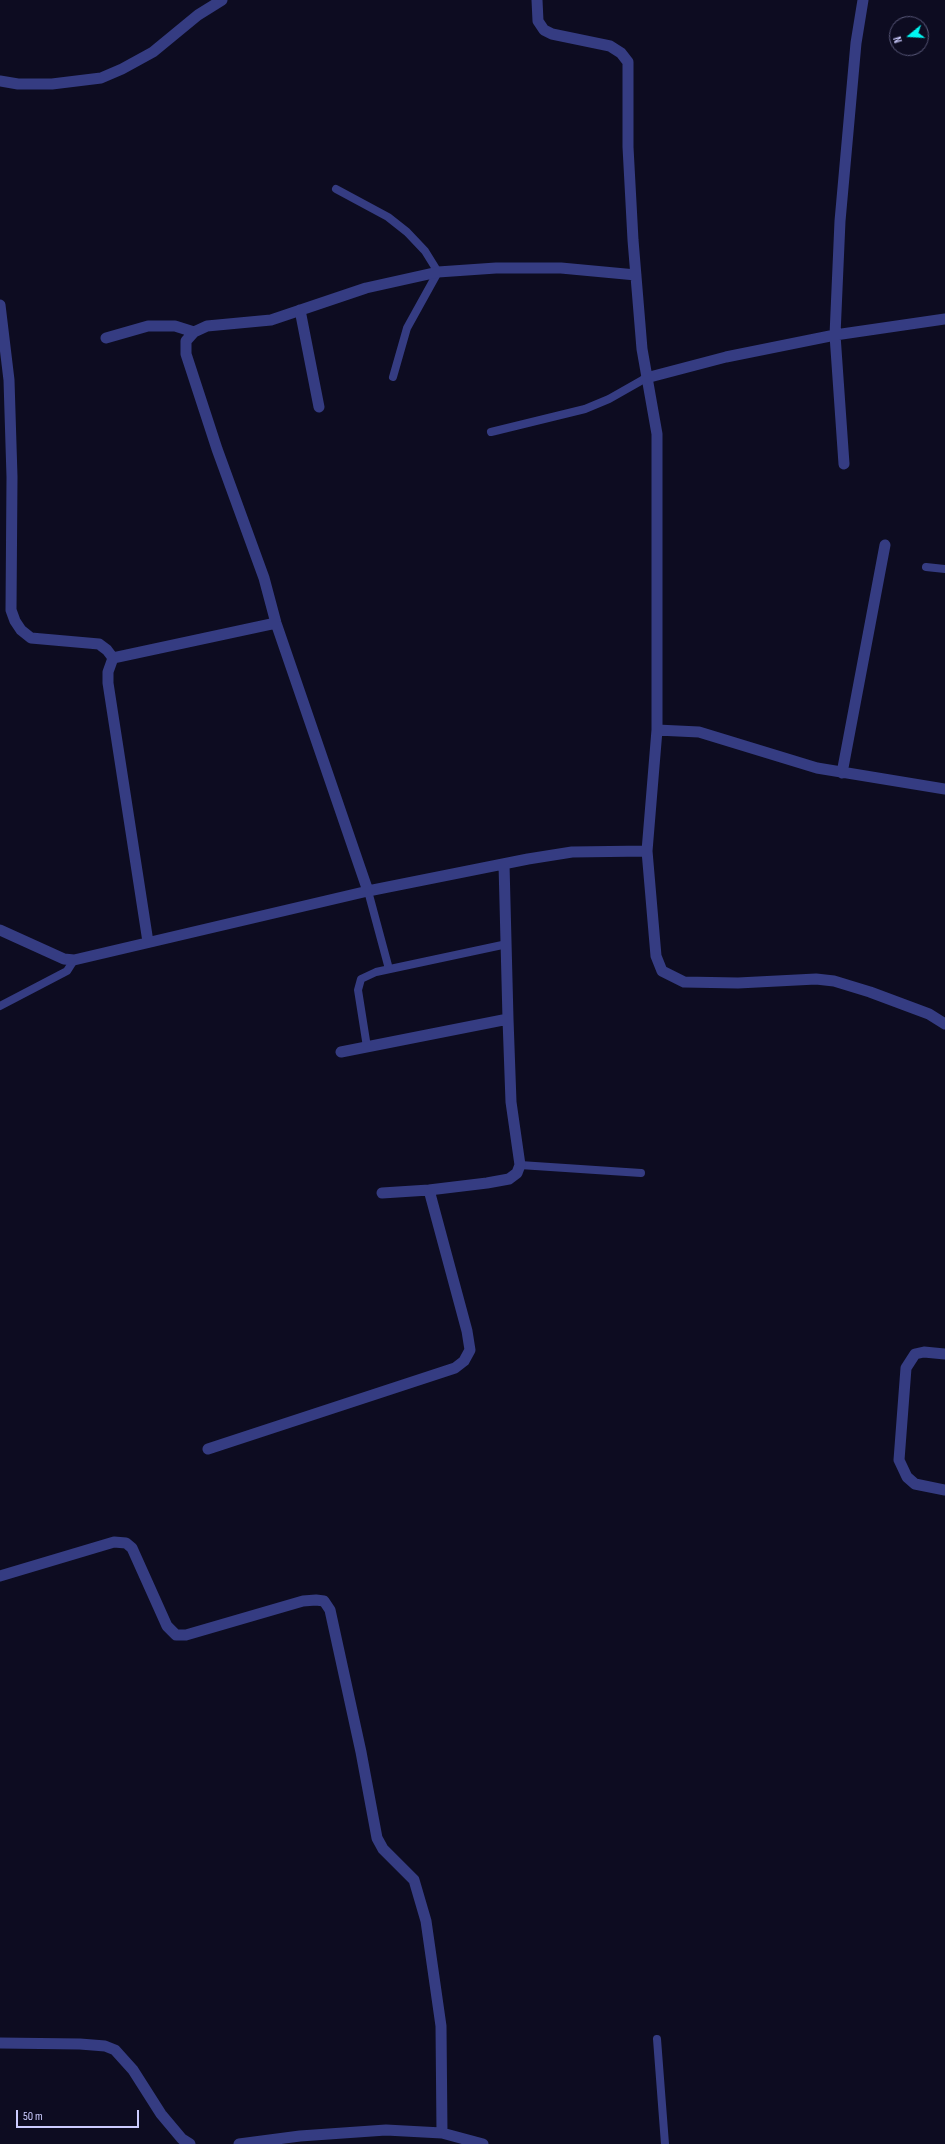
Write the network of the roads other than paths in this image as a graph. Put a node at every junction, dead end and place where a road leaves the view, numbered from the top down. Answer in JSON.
{"nodes":[{"id":1,"x":222,"y":0,"type":"edge"},
{"id":2,"x":537,"y":0,"type":"edge"},
{"id":3,"x":863,"y":0,"type":"edge"},
{"id":4,"x":0,"y":81,"type":"edge"},
{"id":5,"x":336,"y":189,"type":"dead end"},
{"id":6,"x":438,"y":272,"type":"junction"},
{"id":7,"x":636,"y":275,"type":"junction"},
{"id":8,"x":0,"y":305,"type":"edge"},
{"id":9,"x":300,"y":310,"type":"junction"},
{"id":10,"x":945,"y":319,"type":"edge"},
{"id":11,"x":194,"y":332,"type":"junction"},
{"id":12,"x":835,"y":335,"type":"junction"},
{"id":13,"x":106,"y":338,"type":"dead end"},
{"id":14,"x":393,"y":377,"type":"dead end"},
{"id":15,"x":646,"y":378,"type":"junction"},
{"id":16,"x":5,"y":397,"type":"edge"},
{"id":17,"x":319,"y":407,"type":"dead end"},
{"id":18,"x":491,"y":432,"type":"dead end"},
{"id":19,"x":844,"y":464,"type":"dead end"},
{"id":20,"x":885,"y":545,"type":"dead end"},
{"id":21,"x":926,"y":567,"type":"dead end"},
{"id":22,"x":945,"y":569,"type":"edge"},
{"id":23,"x":276,"y":623,"type":"junction"},
{"id":24,"x":113,"y":658,"type":"junction"},
{"id":25,"x":656,"y":730,"type":"junction"},
{"id":26,"x":842,"y":773,"type":"junction"},
{"id":27,"x":945,"y":789,"type":"edge"},
{"id":28,"x":647,"y":851,"type":"junction"},
{"id":29,"x":504,"y":864,"type":"junction"},
{"id":30,"x":368,"y":891,"type":"junction"},
{"id":31,"x":0,"y":930,"type":"edge"},
{"id":32,"x":148,"y":942,"type":"junction"},
{"id":33,"x":507,"y":944,"type":"junction"},
{"id":34,"x":74,"y":960,"type":"junction"},
{"id":35,"x":389,"y":969,"type":"junction"},
{"id":36,"x":0,"y":1006,"type":"edge"},
{"id":37,"x":508,"y":1019,"type":"junction"},
{"id":38,"x":945,"y":1024,"type":"edge"},
{"id":39,"x":367,"y":1046,"type":"junction"},
{"id":40,"x":341,"y":1052,"type":"dead end"},
{"id":41,"x":520,"y":1165,"type":"junction"},
{"id":42,"x":641,"y":1173,"type":"dead end"},
{"id":43,"x":429,"y":1190,"type":"junction"},
{"id":44,"x":382,"y":1193,"type":"dead end"},
{"id":45,"x":945,"y":1354,"type":"edge"},
{"id":46,"x":208,"y":1449,"type":"dead end"},
{"id":47,"x":945,"y":1490,"type":"edge"},
{"id":48,"x":0,"y":1576,"type":"edge"},
{"id":49,"x":657,"y":2039,"type":"dead end"},
{"id":50,"x":0,"y":2043,"type":"edge"},
{"id":51,"x":442,"y":2133,"type":"junction"},
{"id":52,"x":190,"y":2144,"type":"edge"},
{"id":53,"x":239,"y":2144,"type":"edge"},
{"id":54,"x":483,"y":2144,"type":"edge"},
{"id":55,"x":665,"y":2144,"type":"edge"}],
"edges":[{"from":1,"to":4,"type":"street"},
{"from":2,"to":7,"type":"street"},
{"from":3,"to":12,"type":"street"},
{"from":5,"to":6,"type":"lane"},
{"from":6,"to":7,"type":"street"},
{"from":6,"to":9,"type":"street"},
{"from":6,"to":14,"type":"lane"},
{"from":7,"to":15,"type":"street"},
{"from":8,"to":16,"type":"street"},
{"from":9,"to":11,"type":"street"},
{"from":9,"to":17,"type":"street"},
{"from":10,"to":12,"type":"street"},
{"from":11,"to":13,"type":"street"},
{"from":11,"to":23,"type":"street"},
{"from":12,"to":15,"type":"street"},
{"from":12,"to":19,"type":"street"},
{"from":15,"to":18,"type":"lane"},
{"from":15,"to":25,"type":"street"},
{"from":16,"to":24,"type":"street"},
{"from":20,"to":26,"type":"street"},
{"from":21,"to":22,"type":"lane"},
{"from":23,"to":24,"type":"street"},
{"from":23,"to":30,"type":"street"},
{"from":24,"to":32,"type":"street"},
{"from":25,"to":26,"type":"street"},
{"from":25,"to":28,"type":"street"},
{"from":26,"to":27,"type":"street"},
{"from":28,"to":29,"type":"street"},
{"from":28,"to":38,"type":"street"},
{"from":29,"to":30,"type":"street"},
{"from":29,"to":33,"type":"street"},
{"from":30,"to":32,"type":"street"},
{"from":30,"to":35,"type":"lane"},
{"from":31,"to":34,"type":"street"},
{"from":32,"to":34,"type":"street"},
{"from":33,"to":35,"type":"lane"},
{"from":33,"to":37,"type":"street"},
{"from":34,"to":36,"type":"lane"},
{"from":35,"to":39,"type":"lane"},
{"from":37,"to":39,"type":"street"},
{"from":37,"to":41,"type":"street"},
{"from":39,"to":40,"type":"street"},
{"from":41,"to":42,"type":"lane"},
{"from":41,"to":43,"type":"street"},
{"from":43,"to":44,"type":"street"},
{"from":43,"to":46,"type":"street"},
{"from":45,"to":47,"type":"street"},
{"from":48,"to":51,"type":"street"},
{"from":49,"to":55,"type":"lane"},
{"from":50,"to":52,"type":"street"},
{"from":51,"to":53,"type":"street"},
{"from":51,"to":54,"type":"street"}]}
